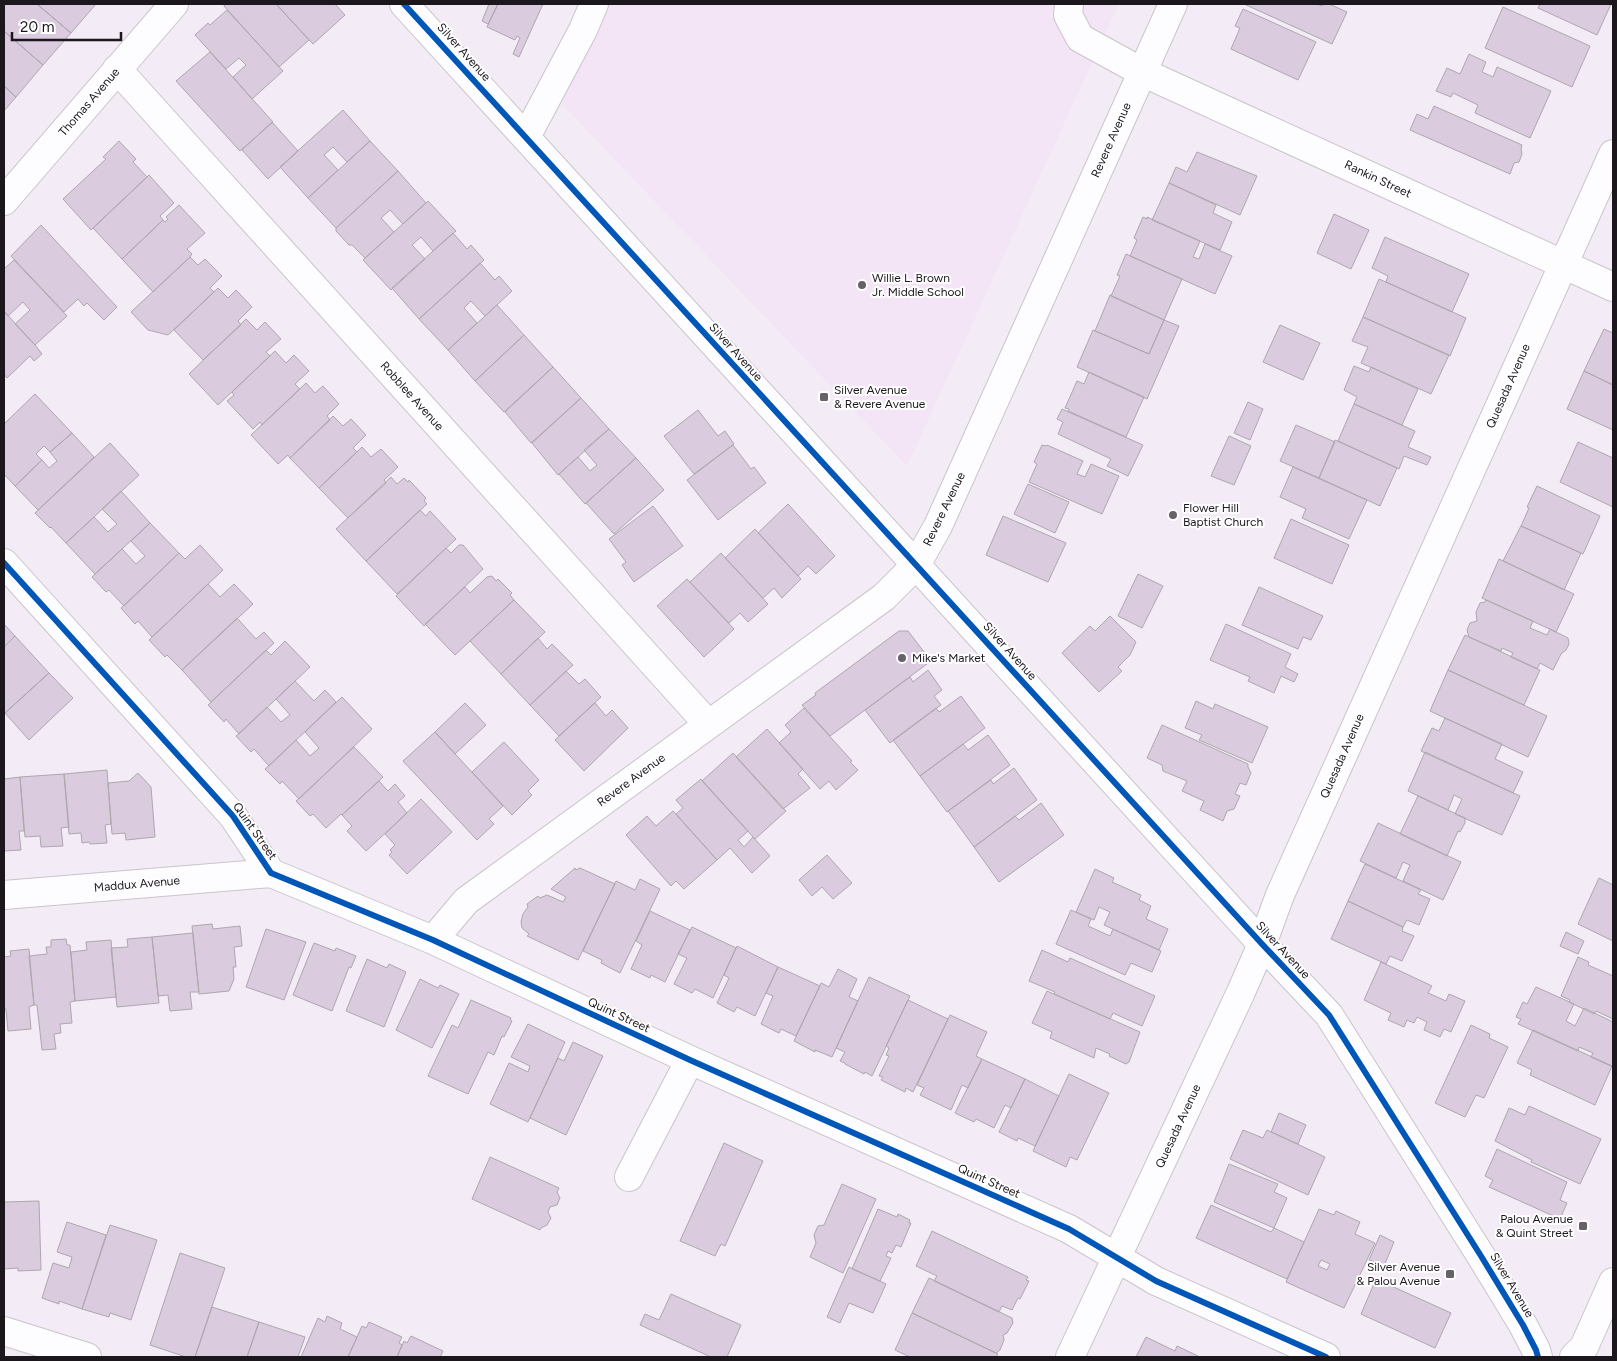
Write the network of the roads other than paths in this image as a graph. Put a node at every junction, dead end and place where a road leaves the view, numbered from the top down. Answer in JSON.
{"nodes":[{"id":1,"x":174,"y":4,"type":"edge"},
{"id":2,"x":404,"y":4,"type":"edge"},
{"id":3,"x":594,"y":4,"type":"edge"},
{"id":4,"x":1069,"y":4,"type":"edge"},
{"id":5,"x":1173,"y":4,"type":"edge"},
{"id":6,"x":117,"y":69,"type":"junction"},
{"id":7,"x":1142,"y":72,"type":"junction"},
{"id":8,"x":526,"y":137,"type":"junction"},
{"id":9,"x":1613,"y":154,"type":"edge"},
{"id":10,"x":4,"y":201,"type":"edge"},
{"id":11,"x":1563,"y":264,"type":"junction"},
{"id":12,"x":1613,"y":287,"type":"edge"},
{"id":13,"x":4,"y":563,"type":"edge"},
{"id":14,"x":916,"y":565,"type":"junction"},
{"id":15,"x":708,"y":724,"type":"junction"},
{"id":16,"x":271,"y":873,"type":"junction"},
{"id":17,"x":4,"y":895,"type":"edge"},
{"id":18,"x":433,"y":940,"type":"junction"},
{"id":19,"x":1262,"y":944,"type":"junction"},
{"id":20,"x":690,"y":1060,"type":"junction"},
{"id":21,"x":629,"y":1177,"type":"dead end"},
{"id":22,"x":1116,"y":1257,"type":"junction"},
{"id":23,"x":1613,"y":1282,"type":"edge"},
{"id":24,"x":4,"y":1331,"type":"edge"},
{"id":25,"x":87,"y":1357,"type":"edge"},
{"id":26,"x":1070,"y":1357,"type":"edge"},
{"id":27,"x":1326,"y":1357,"type":"edge"},
{"id":28,"x":1538,"y":1357,"type":"edge"},
{"id":29,"x":1574,"y":1357,"type":"edge"}],
"edges":[{"from":1,"to":6,"type":"street","name":"Thomas Avenue"},
{"from":2,"to":8,"type":"street","name":"Silver Avenue"},
{"from":3,"to":8,"type":"street"},
{"from":4,"to":7,"type":"street","name":"Rankin Street"},
{"from":5,"to":7,"type":"street","name":"Revere Avenue"},
{"from":6,"to":10,"type":"street","name":"Thomas Avenue"},
{"from":6,"to":15,"type":"street","name":"Robblee Avenue"},
{"from":7,"to":11,"type":"street","name":"Rankin Street"},
{"from":7,"to":14,"type":"street","name":"Revere Avenue"},
{"from":8,"to":14,"type":"street","name":"Silver Avenue"},
{"from":9,"to":11,"type":"street","name":"Quesada Avenue"},
{"from":11,"to":12,"type":"street","name":"Rankin Street"},
{"from":11,"to":19,"type":"street","name":"Quesada Avenue"},
{"from":13,"to":16,"type":"street","name":"Quint Street"},
{"from":14,"to":15,"type":"street","name":"Revere Avenue"},
{"from":14,"to":19,"type":"street","name":"Silver Avenue"},
{"from":15,"to":18,"type":"street","name":"Revere Avenue"},
{"from":16,"to":17,"type":"street","name":"Maddux Avenue"},
{"from":16,"to":18,"type":"street","name":"Quint Street"},
{"from":18,"to":20,"type":"street","name":"Quint Street"},
{"from":19,"to":22,"type":"street","name":"Quesada Avenue"},
{"from":19,"to":28,"type":"street","name":"Silver Avenue"},
{"from":20,"to":21,"type":"street"},
{"from":20,"to":22,"type":"street","name":"Quint Street"},
{"from":22,"to":26,"type":"street","name":"Quesada Avenue"},
{"from":22,"to":27,"type":"street","name":"Quint Street"},
{"from":23,"to":29,"type":"street"},
{"from":24,"to":25,"type":"street"}]}
